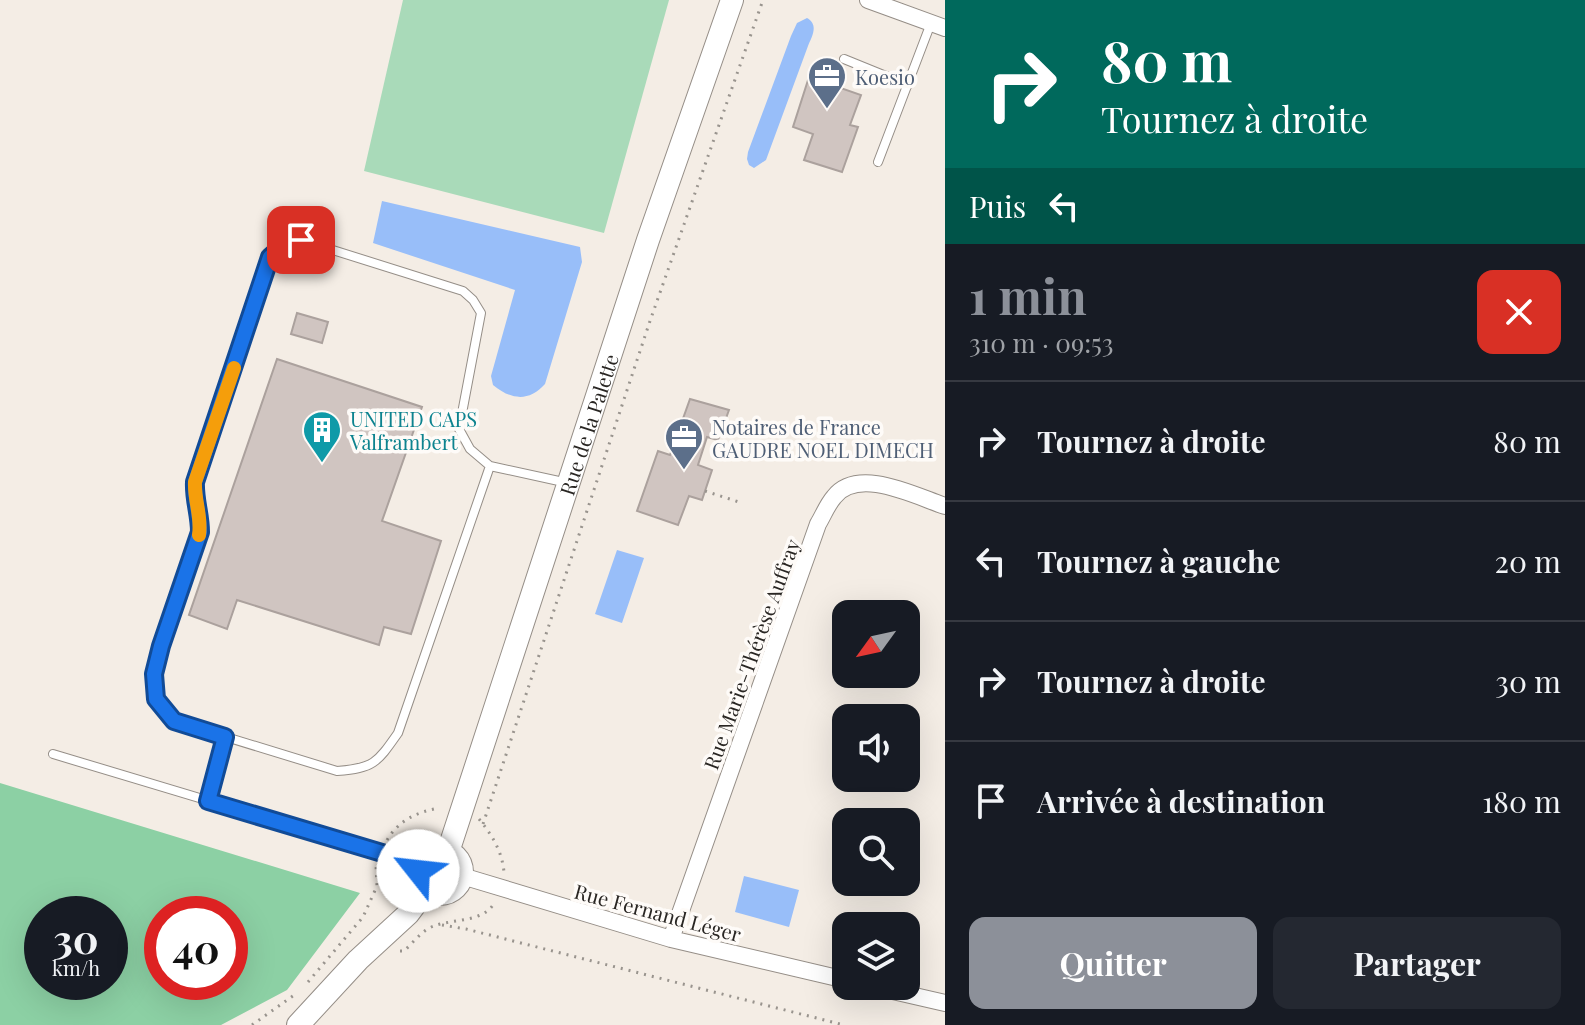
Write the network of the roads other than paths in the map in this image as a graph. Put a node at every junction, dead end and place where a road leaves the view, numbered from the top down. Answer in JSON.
{"nodes":[{"id":1,"x":732,"y":0,"type":"edge"},
{"id":2,"x":868,"y":0,"type":"edge"},
{"id":3,"x":938,"y":25,"type":"edge"},
{"id":4,"x":844,"y":59,"type":"dead end"},
{"id":5,"x":908,"y":85,"type":"junction"},
{"id":6,"x":878,"y":162,"type":"dead end"},
{"id":7,"x":490,"y":466,"type":"junction"},
{"id":8,"x":568,"y":483,"type":"junction"},
{"id":9,"x":945,"y":506,"type":"edge"},
{"id":10,"x":225,"y":737,"type":"junction"},
{"id":11,"x":53,"y":754,"type":"dead end"},
{"id":12,"x":208,"y":801,"type":"junction"},
{"id":13,"x":448,"y":852,"type":"junction"},
{"id":14,"x":419,"y":864,"type":"junction"},
{"id":15,"x":462,"y":876,"type":"junction"},
{"id":16,"x":426,"y":890,"type":"junction"},
{"id":17,"x":671,"y":939,"type":"junction"},
{"id":18,"x":832,"y":977,"type":"edge"},
{"id":19,"x":920,"y":997,"type":"edge"},
{"id":20,"x":945,"y":1003,"type":"edge"},
{"id":21,"x":298,"y":1025,"type":"edge"}],
"edges":[{"from":1,"to":8,"type":"street","name":"Rue de la Palette"},
{"from":2,"to":3,"type":"street"},
{"from":3,"to":5,"type":"lane"},
{"from":4,"to":5,"type":"lane"},
{"from":5,"to":6,"type":"lane"},
{"from":7,"to":8,"type":"lane"},
{"from":7,"to":10,"type":"lane"},
{"from":7,"to":10,"type":"lane"},
{"from":8,"to":13,"type":"street","name":"Rue de la Palette"},
{"from":9,"to":17,"type":"street","name":"Rue Marie-Thérèse Auffray"},
{"from":10,"to":12,"type":"lane"},
{"from":11,"to":12,"type":"lane"},
{"from":12,"to":14,"type":"lane"},
{"from":13,"to":14,"type":"street"},
{"from":13,"to":15,"type":"street"},
{"from":14,"to":16,"type":"street"},
{"from":15,"to":16,"type":"street"},
{"from":15,"to":17,"type":"street","name":"Rue Fernand Léger"},
{"from":16,"to":21,"type":"street"},
{"from":17,"to":18,"type":"street","name":"Rue Fernand Léger"},
{"from":19,"to":20,"type":"street"}]}
